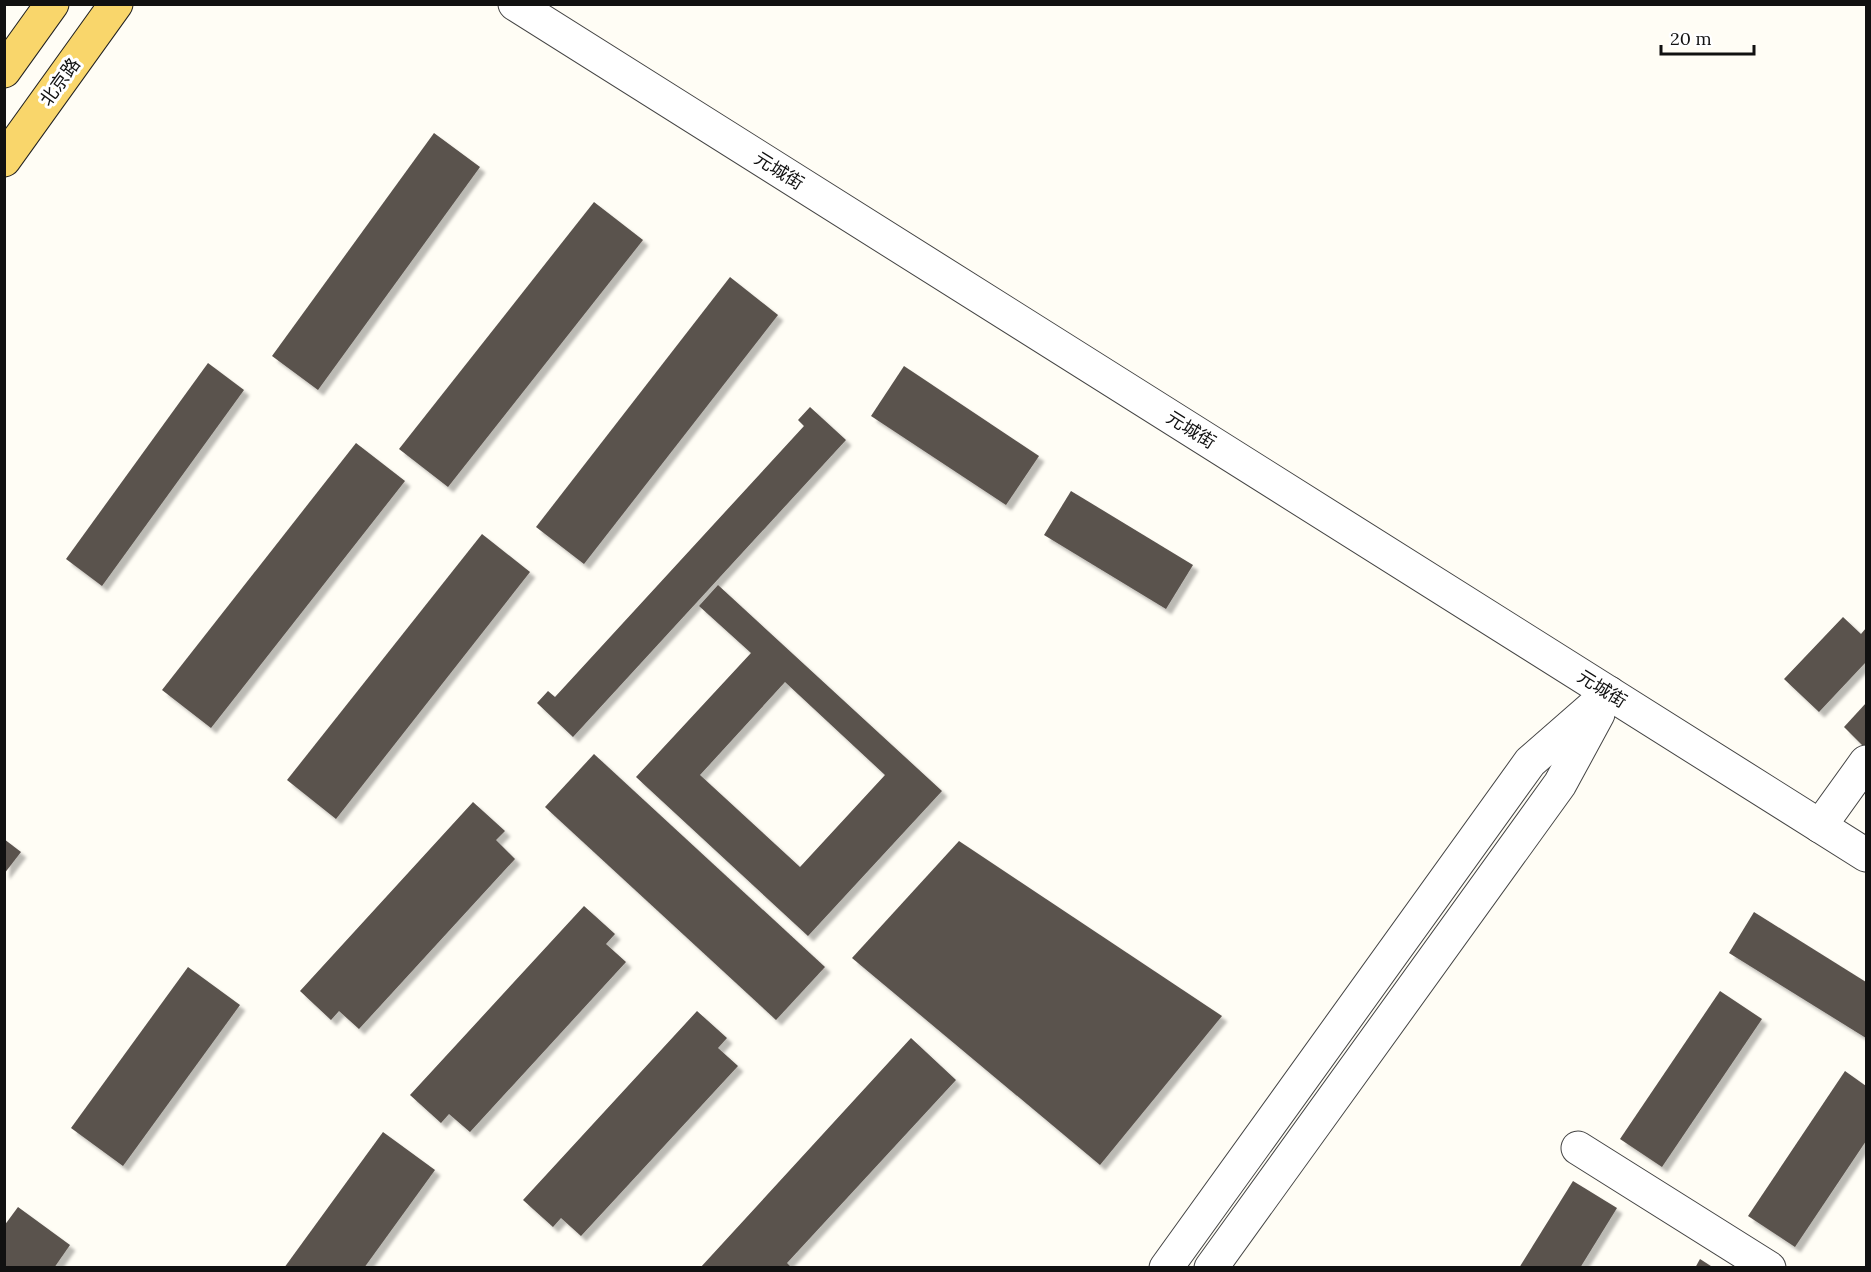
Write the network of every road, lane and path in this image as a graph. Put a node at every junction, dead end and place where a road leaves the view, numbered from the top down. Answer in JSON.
{"nodes":[{"id":1,"x":52,"y":4,"type":"edge"},
{"id":2,"x":116,"y":4,"type":"edge"},
{"id":3,"x":515,"y":4,"type":"edge"},
{"id":4,"x":4,"y":71,"type":"edge"},
{"id":5,"x":4,"y":160,"type":"edge"},
{"id":6,"x":1609,"y":693,"type":"junction"},
{"id":7,"x":1866,"y":762,"type":"edge"},
{"id":8,"x":1820,"y":826,"type":"junction"},
{"id":9,"x":1866,"y":855,"type":"edge"},
{"id":10,"x":1578,"y":1148,"type":"dead end"},
{"id":11,"x":1166,"y":1268,"type":"edge"},
{"id":12,"x":1211,"y":1268,"type":"edge"},
{"id":13,"x":1768,"y":1268,"type":"edge"}],
"edges":[{"from":1,"to":4,"type":"main road"},
{"from":2,"to":5,"type":"main road","name":"北京路"},
{"from":3,"to":6,"type":"street","name":"元城街"},
{"from":6,"to":8,"type":"street","name":"元城街"},
{"from":6,"to":11,"type":"street"},
{"from":6,"to":12,"type":"street"},
{"from":7,"to":8,"type":"street"},
{"from":8,"to":9,"type":"street","name":"元城街"},
{"from":10,"to":13,"type":"street"}]}
